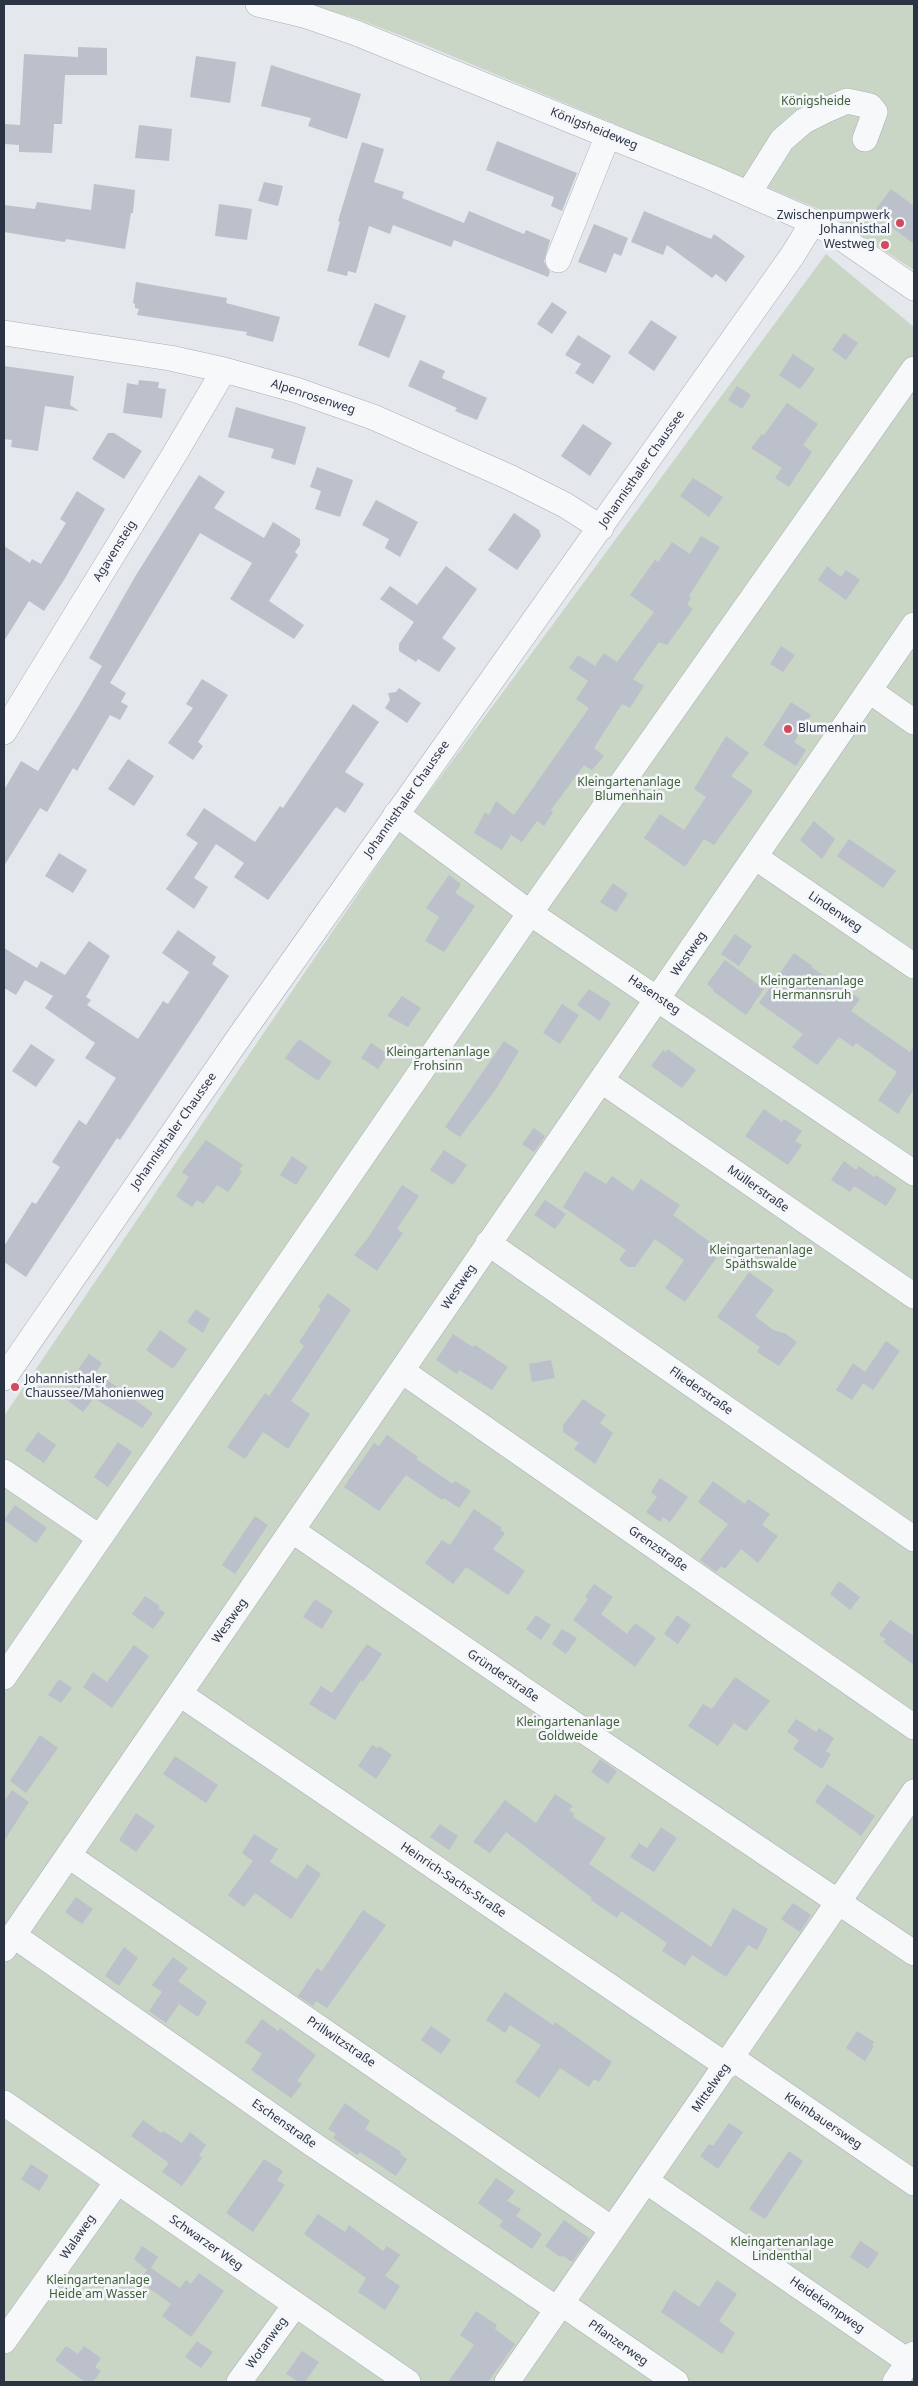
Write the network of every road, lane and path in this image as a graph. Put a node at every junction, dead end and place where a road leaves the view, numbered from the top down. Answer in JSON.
{"nodes":[{"id":1,"x":258,"y":4,"type":"edge"},
{"id":2,"x":608,"y":135,"type":"junction"},
{"id":3,"x":865,"y":139,"type":"dead end"},
{"id":4,"x":748,"y":194,"type":"junction"},
{"id":5,"x":813,"y":222,"type":"junction"},
{"id":6,"x":558,"y":260,"type":"dead end"},
{"id":7,"x":914,"y":288,"type":"edge"},
{"id":8,"x":4,"y":333,"type":"edge"},
{"id":9,"x":914,"y":369,"type":"edge"},
{"id":10,"x":224,"y":370,"type":"junction"},
{"id":11,"x":600,"y":528,"type":"junction"},
{"id":12,"x":914,"y":625,"type":"edge"},
{"id":13,"x":870,"y":692,"type":"junction"},
{"id":14,"x":914,"y":722,"type":"edge"},
{"id":15,"x":4,"y":732,"type":"edge"},
{"id":16,"x":396,"y":814,"type":"junction"},
{"id":17,"x":755,"y":858,"type":"junction"},
{"id":18,"x":530,"y":913,"type":"junction"},
{"id":19,"x":914,"y":966,"type":"edge"},
{"id":20,"x":659,"y":998,"type":"junction"},
{"id":21,"x":602,"y":1081,"type":"junction"},
{"id":22,"x":914,"y":1173,"type":"edge"},
{"id":23,"x":488,"y":1243,"type":"junction"},
{"id":24,"x":914,"y":1296,"type":"edge"},
{"id":25,"x":402,"y":1371,"type":"junction"},
{"id":26,"x":4,"y":1378,"type":"edge"},
{"id":27,"x":4,"y":1472,"type":"edge"},
{"id":28,"x":293,"y":1531,"type":"junction"},
{"id":29,"x":99,"y":1537,"type":"junction"},
{"id":30,"x":914,"y":1539,"type":"edge"},
{"id":31,"x":4,"y":1677,"type":"edge"},
{"id":32,"x":180,"y":1694,"type":"junction"},
{"id":33,"x":914,"y":1727,"type":"edge"},
{"id":34,"x":914,"y":1792,"type":"edge"},
{"id":35,"x":68,"y":1856,"type":"junction"},
{"id":36,"x":840,"y":1902,"type":"junction"},
{"id":37,"x":8,"y":1942,"type":"edge"},
{"id":38,"x":914,"y":1953,"type":"edge"},
{"id":39,"x":729,"y":2062,"type":"junction"},
{"id":40,"x":4,"y":2103,"type":"edge"},
{"id":41,"x":646,"y":2181,"type":"junction"},
{"id":42,"x":117,"y":2182,"type":"junction"},
{"id":43,"x":914,"y":2183,"type":"edge"},
{"id":44,"x":612,"y":2229,"type":"junction"},
{"id":45,"x":295,"y":2305,"type":"junction"},
{"id":46,"x":559,"y":2306,"type":"junction"},
{"id":47,"x":4,"y":2340,"type":"edge"},
{"id":48,"x":912,"y":2358,"type":"edge"},
{"id":49,"x":239,"y":2382,"type":"edge"},
{"id":50,"x":408,"y":2382,"type":"edge"},
{"id":51,"x":507,"y":2382,"type":"edge"},
{"id":52,"x":676,"y":2382,"type":"edge"},
{"id":53,"x":895,"y":2382,"type":"edge"}],
"edges":[{"from":1,"to":2,"type":"street","name":"Königsheideweg"},
{"from":2,"to":4,"type":"street","name":"Königsheideweg"},
{"from":2,"to":6,"type":"street"},
{"from":3,"to":4,"type":"street"},
{"from":4,"to":5,"type":"street","name":"Königsheideweg"},
{"from":5,"to":7,"type":"street","name":"Königsheideweg"},
{"from":5,"to":11,"type":"street","name":"Johannisthaler Chaussee"},
{"from":8,"to":10,"type":"street","name":"Alpenrosenweg"},
{"from":9,"to":18,"type":"street"},
{"from":10,"to":11,"type":"street","name":"Alpenrosenweg"},
{"from":10,"to":15,"type":"street","name":"Agavensteig"},
{"from":11,"to":16,"type":"street","name":"Johannisthaler Chaussee"},
{"from":12,"to":13,"type":"street","name":"Westweg"},
{"from":13,"to":14,"type":"street"},
{"from":13,"to":17,"type":"street","name":"Westweg"},
{"from":16,"to":18,"type":"street","name":"Hasensteg"},
{"from":16,"to":26,"type":"street","name":"Johannisthaler Chaussee"},
{"from":17,"to":19,"type":"street","name":"Lindenweg"},
{"from":17,"to":20,"type":"street","name":"Westweg"},
{"from":18,"to":20,"type":"street","name":"Hasensteg"},
{"from":18,"to":29,"type":"street"},
{"from":20,"to":21,"type":"street","name":"Westweg"},
{"from":20,"to":22,"type":"street","name":"Hasensteg"},
{"from":21,"to":23,"type":"street","name":"Westweg"},
{"from":21,"to":24,"type":"street","name":"Müllerstraße"},
{"from":23,"to":25,"type":"street","name":"Westweg"},
{"from":23,"to":30,"type":"street","name":"Fliederstraße"},
{"from":25,"to":28,"type":"street","name":"Westweg"},
{"from":25,"to":33,"type":"street","name":"Grenzstraße"},
{"from":27,"to":29,"type":"street"},
{"from":28,"to":32,"type":"street","name":"Westweg"},
{"from":28,"to":36,"type":"street","name":"Gründerstraße"},
{"from":29,"to":31,"type":"street"},
{"from":32,"to":35,"type":"street","name":"Westweg"},
{"from":32,"to":39,"type":"street","name":"Heinrich-Sachs-Straße"},
{"from":34,"to":36,"type":"street","name":"Mittelweg"},
{"from":35,"to":37,"type":"street","name":"Westweg"},
{"from":35,"to":44,"type":"street","name":"Prillwitzstraße"},
{"from":36,"to":38,"type":"street","name":"Gründerstraße"},
{"from":36,"to":39,"type":"street","name":"Mittelweg"},
{"from":37,"to":46,"type":"street","name":"Eschenstraße"},
{"from":39,"to":41,"type":"street","name":"Mittelweg"},
{"from":39,"to":43,"type":"street","name":"Kleinbauersweg"},
{"from":40,"to":42,"type":"street","name":"Schwarzer Weg"},
{"from":41,"to":44,"type":"street","name":"Mittelweg"},
{"from":41,"to":48,"type":"street","name":"Heidekampweg"},
{"from":42,"to":45,"type":"street","name":"Schwarzer Weg"},
{"from":42,"to":47,"type":"street","name":"Walaweg"},
{"from":44,"to":46,"type":"street","name":"Mittelweg"},
{"from":45,"to":49,"type":"street","name":"Wotanweg"},
{"from":45,"to":50,"type":"street","name":"Schwarzer Weg"},
{"from":46,"to":51,"type":"street","name":"Mittelweg"},
{"from":46,"to":52,"type":"street","name":"Pflanzerweg"},
{"from":48,"to":53,"type":"street"}]}
